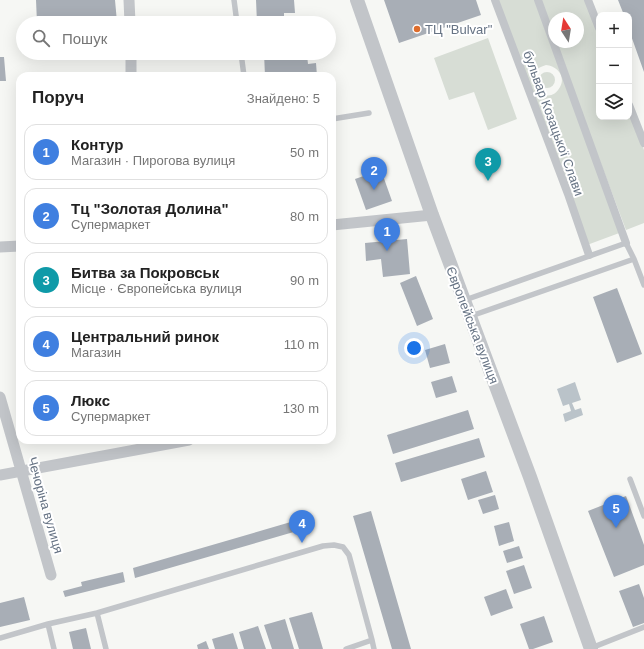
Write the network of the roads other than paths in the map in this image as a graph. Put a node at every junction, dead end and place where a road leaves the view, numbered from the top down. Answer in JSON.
{"nodes":[{"id":1,"x":129,"y":0,"type":"edge"},
{"id":2,"x":234,"y":0,"type":"edge"},
{"id":3,"x":357,"y":0,"type":"edge"},
{"id":4,"x":495,"y":0,"type":"edge"},
{"id":5,"x":538,"y":0,"type":"edge"},
{"id":6,"x":588,"y":0,"type":"edge"},
{"id":7,"x":130,"y":16,"type":"edge"},
{"id":8,"x":236,"y":16,"type":"edge"},
{"id":9,"x":596,"y":20,"type":"edge"},
{"id":10,"x":131,"y":60,"type":"edge"},
{"id":11,"x":242,"y":60,"type":"edge"},
{"id":12,"x":132,"y":72,"type":"edge"},
{"id":13,"x":243,"y":72,"type":"edge"},
{"id":14,"x":369,"y":113,"type":"dead end"},
{"id":15,"x":632,"y":113,"type":"edge"},
{"id":16,"x":336,"y":118,"type":"edge"},
{"id":17,"x":644,"y":143,"type":"edge"},
{"id":18,"x":432,"y":215,"type":"junction"},
{"id":19,"x":336,"y":225,"type":"edge"},
{"id":20,"x":626,"y":242,"type":"junction"},
{"id":21,"x":16,"y":246,"type":"edge"},
{"id":22,"x":0,"y":247,"type":"edge"},
{"id":23,"x":589,"y":255,"type":"junction"},
{"id":24,"x":634,"y":259,"type":"junction"},
{"id":25,"x":644,"y":285,"type":"edge"},
{"id":26,"x":464,"y":300,"type":"junction"},
{"id":27,"x":471,"y":316,"type":"junction"},
{"id":28,"x":0,"y":397,"type":"edge"},
{"id":29,"x":167,"y":444,"type":"edge"},
{"id":30,"x":22,"y":471,"type":"junction"},
{"id":31,"x":0,"y":475,"type":"edge"},
{"id":32,"x":630,"y":479,"type":"dead end"},
{"id":33,"x":644,"y":516,"type":"edge"},
{"id":34,"x":51,"y":575,"type":"dead end"},
{"id":35,"x":97,"y":613,"type":"junction"},
{"id":36,"x":48,"y":624,"type":"junction"},
{"id":37,"x":644,"y":627,"type":"edge"},
{"id":38,"x":0,"y":638,"type":"edge"},
{"id":39,"x":372,"y":640,"type":"junction"},
{"id":40,"x":591,"y":648,"type":"edge"},
{"id":41,"x":54,"y":649,"type":"edge"},
{"id":42,"x":106,"y":649,"type":"edge"},
{"id":43,"x":346,"y":649,"type":"edge"},
{"id":44,"x":374,"y":649,"type":"edge"}],
"edges":[{"from":1,"to":7,"type":"street"},
{"from":2,"to":8,"type":"lane"},
{"from":3,"to":18,"type":"street","name":"Європейська вулиця"},
{"from":4,"to":23,"type":"street","name":"бульвар Козацької Слави"},
{"from":5,"to":20,"type":"street","name":"бульвар Козацької Слави"},
{"from":6,"to":9,"type":"street"},
{"from":10,"to":12,"type":"street"},
{"from":11,"to":13,"type":"lane"},
{"from":14,"to":16,"type":"lane"},
{"from":15,"to":17,"type":"street"},
{"from":18,"to":19,"type":"street"},
{"from":18,"to":26,"type":"street","name":"Європейська вулиця"},
{"from":20,"to":23,"type":"lane"},
{"from":20,"to":24,"type":"lane"},
{"from":21,"to":22,"type":"street"},
{"from":23,"to":26,"type":"lane"},
{"from":24,"to":25,"type":"lane"},
{"from":24,"to":27,"type":"lane"},
{"from":26,"to":27,"type":"street","name":"Європейська вулиця"},
{"from":27,"to":40,"type":"street","name":"Європейська вулиця"},
{"from":28,"to":30,"type":"street","name":"Чечоріна вулиця"},
{"from":29,"to":30,"type":"street"},
{"from":30,"to":31,"type":"street"},
{"from":30,"to":34,"type":"street","name":"Чечоріна вулиця"},
{"from":32,"to":33,"type":"lane"},
{"from":35,"to":36,"type":"lane"},
{"from":35,"to":39,"type":"lane"},
{"from":35,"to":42,"type":"lane"},
{"from":36,"to":38,"type":"lane"},
{"from":36,"to":41,"type":"lane"},
{"from":37,"to":40,"type":"lane"},
{"from":39,"to":43,"type":"lane"},
{"from":39,"to":44,"type":"lane"}]}
